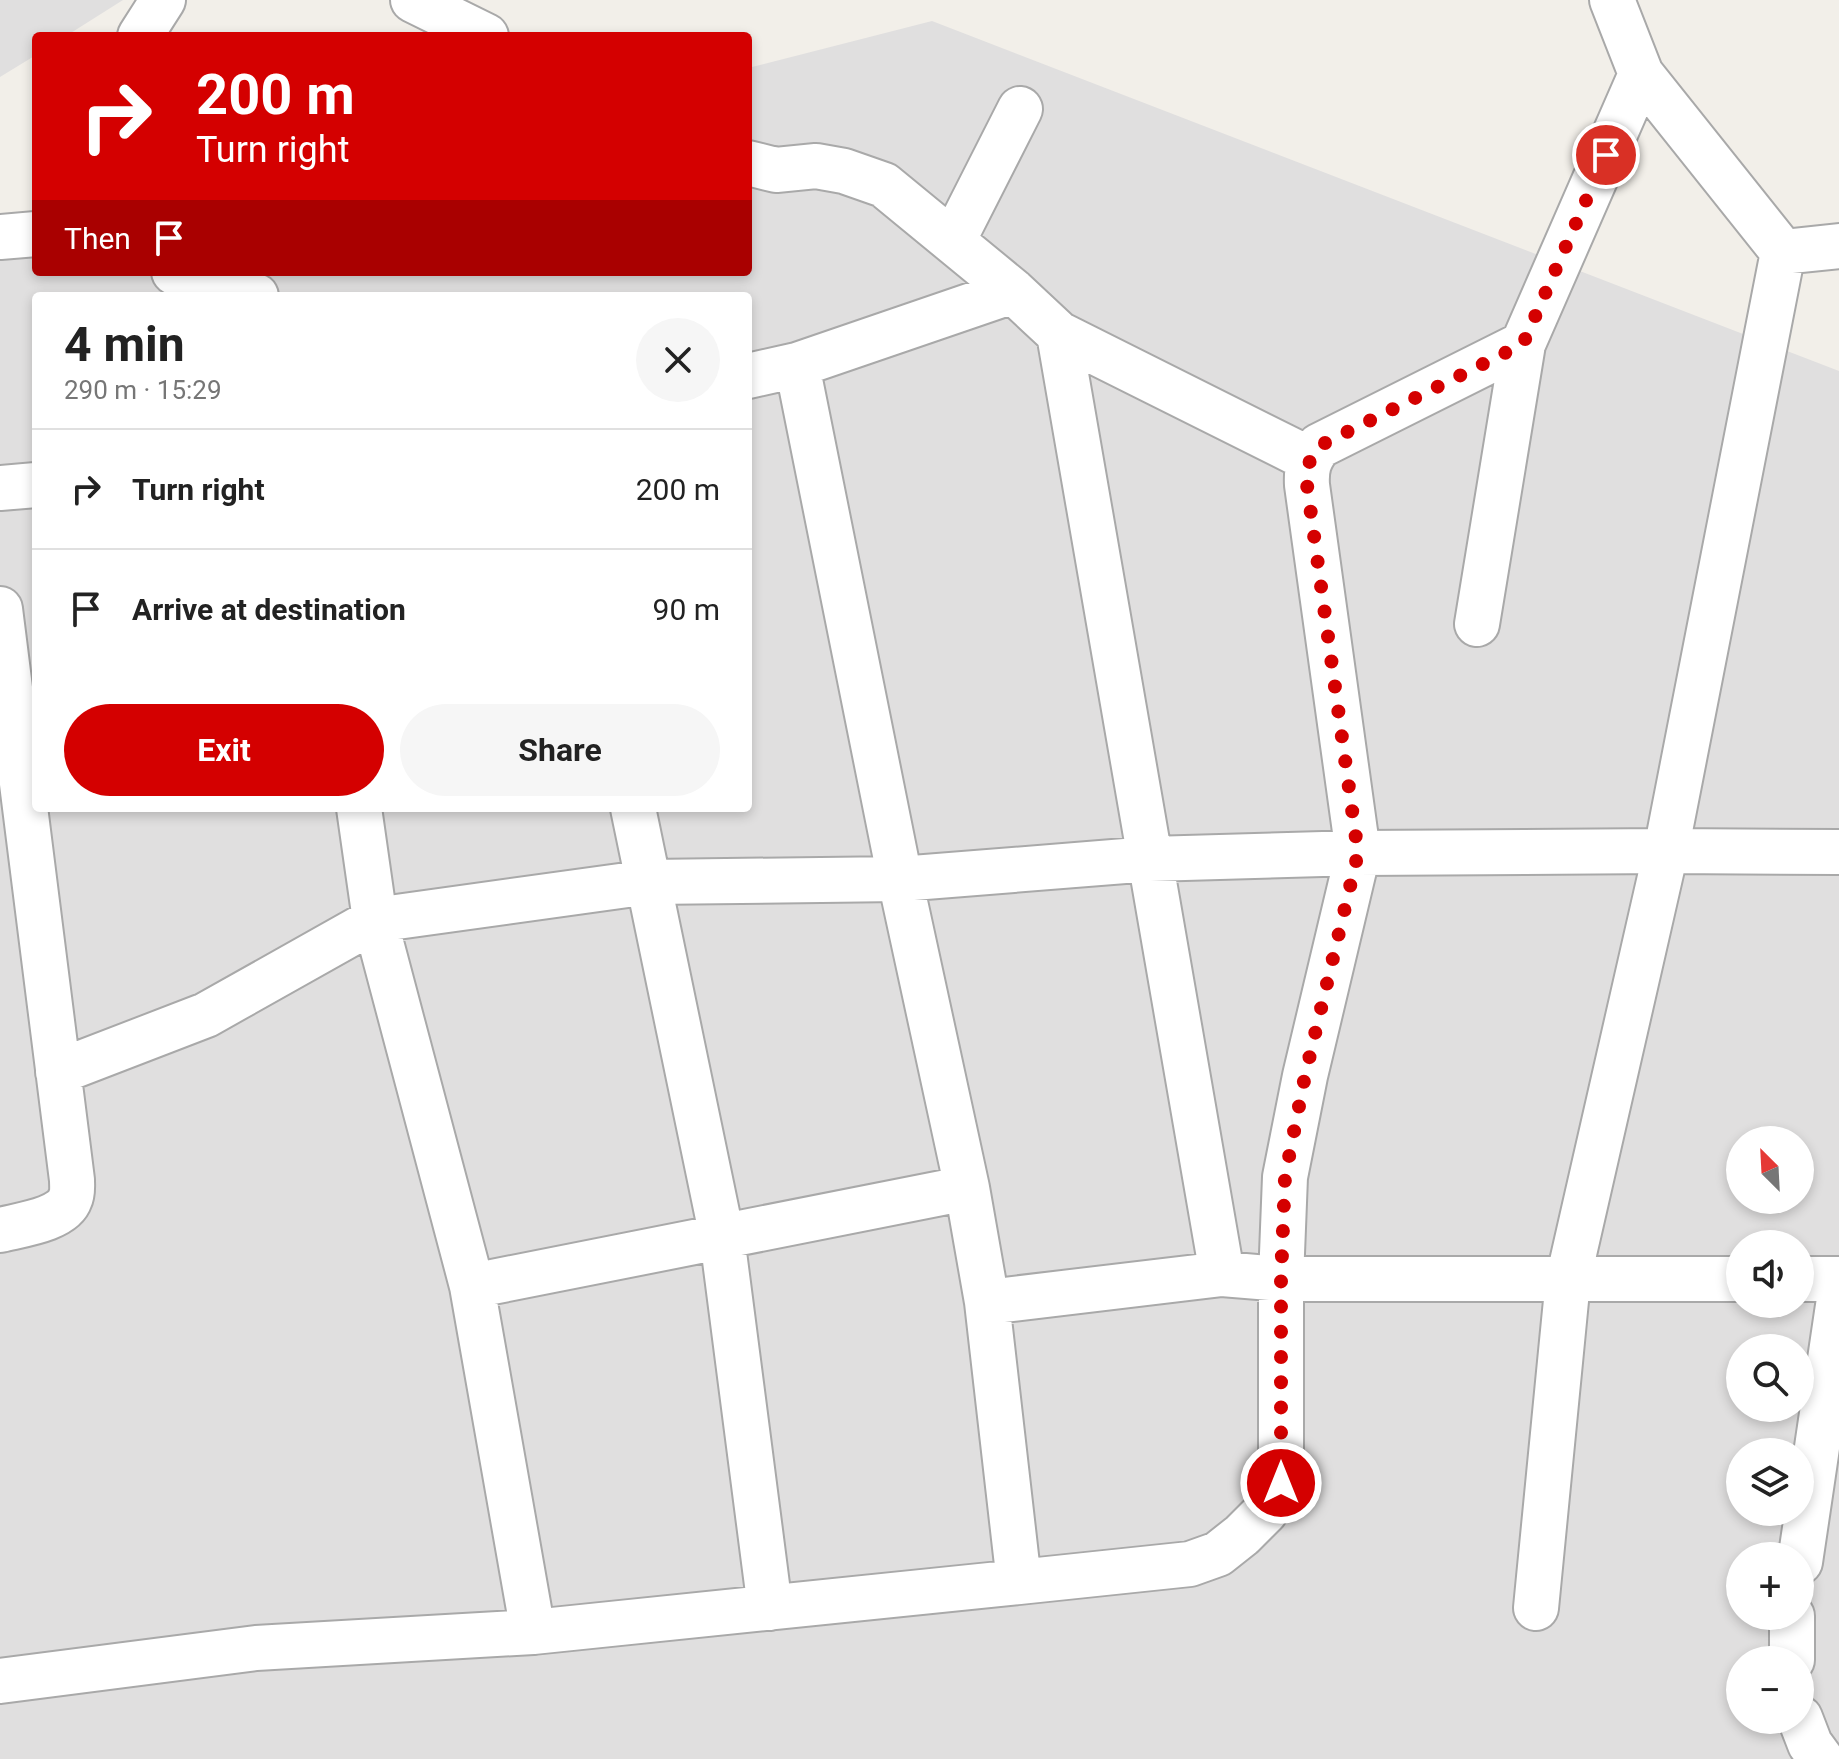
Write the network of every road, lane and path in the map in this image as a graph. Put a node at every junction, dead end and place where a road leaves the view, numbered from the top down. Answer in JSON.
{"nodes":[{"id":1,"x":163,"y":0,"type":"edge"},
{"id":2,"x":413,"y":0,"type":"edge"},
{"id":3,"x":1612,"y":0,"type":"edge"},
{"id":4,"x":143,"y":32,"type":"edge"},
{"id":5,"x":478,"y":32,"type":"edge"},
{"id":6,"x":1641,"y":74,"type":"junction"},
{"id":7,"x":1020,"y":109,"type":"dead end"},
{"id":8,"x":752,"y":164,"type":"edge"},
{"id":9,"x":32,"y":234,"type":"edge"},
{"id":10,"x":0,"y":237,"type":"edge"},
{"id":11,"x":953,"y":241,"type":"junction"},
{"id":12,"x":1839,"y":246,"type":"edge"},
{"id":13,"x":1783,"y":252,"type":"junction"},
{"id":14,"x":188,"y":276,"type":"edge"},
{"id":15,"x":1013,"y":291,"type":"junction"},
{"id":16,"x":242,"y":292,"type":"edge"},
{"id":17,"x":1059,"y":334,"type":"junction"},
{"id":18,"x":1523,"y":344,"type":"junction"},
{"id":19,"x":797,"y":365,"type":"junction"},
{"id":20,"x":752,"y":375,"type":"edge"},
{"id":21,"x":1309,"y":459,"type":"junction"},
{"id":22,"x":32,"y":485,"type":"edge"},
{"id":23,"x":0,"y":488,"type":"edge"},
{"id":24,"x":0,"y":609,"type":"edge"},
{"id":25,"x":1477,"y":624,"type":"dead end"},
{"id":26,"x":360,"y":812,"type":"edge"},
{"id":27,"x":634,"y":812,"type":"edge"},
{"id":28,"x":1666,"y":851,"type":"junction"},
{"id":29,"x":1839,"y":852,"type":"edge"},
{"id":30,"x":1358,"y":853,"type":"junction"},
{"id":31,"x":1150,"y":859,"type":"junction"},
{"id":32,"x":900,"y":879,"type":"junction"},
{"id":33,"x":649,"y":882,"type":"junction"},
{"id":34,"x":375,"y":920,"type":"junction"},
{"id":35,"x":58,"y":1072,"type":"junction"},
{"id":36,"x":967,"y":1188,"type":"junction"},
{"id":37,"x":0,"y":1230,"type":"edge"},
{"id":38,"x":722,"y":1237,"type":"junction"},
{"id":39,"x":1222,"y":1274,"type":"junction"},
{"id":40,"x":1281,"y":1279,"type":"junction"},
{"id":41,"x":1726,"y":1279,"type":"edge"},
{"id":42,"x":1814,"y":1279,"type":"edge"},
{"id":43,"x":1839,"y":1279,"type":"edge"},
{"id":44,"x":1568,"y":1280,"type":"junction"},
{"id":45,"x":472,"y":1286,"type":"junction"},
{"id":46,"x":1839,"y":1299,"type":"edge"},
{"id":47,"x":987,"y":1302,"type":"junction"},
{"id":48,"x":1803,"y":1542,"type":"edge"},
{"id":49,"x":1019,"y":1582,"type":"junction"},
{"id":50,"x":770,"y":1608,"type":"junction"},
{"id":51,"x":1536,"y":1608,"type":"dead end"},
{"id":52,"x":533,"y":1632,"type":"junction"},
{"id":53,"x":0,"y":1681,"type":"edge"},
{"id":54,"x":1806,"y":1734,"type":"edge"},
{"id":55,"x":1821,"y":1759,"type":"edge"}],
"edges":[{"from":1,"to":4,"type":"street"},
{"from":2,"to":5,"type":"street"},
{"from":3,"to":6,"type":"street"},
{"from":6,"to":13,"type":"street"},
{"from":6,"to":18,"type":"street"},
{"from":7,"to":11,"type":"street"},
{"from":8,"to":11,"type":"street"},
{"from":9,"to":10,"type":"street"},
{"from":11,"to":15,"type":"street"},
{"from":12,"to":13,"type":"street"},
{"from":13,"to":28,"type":"street"},
{"from":14,"to":16,"type":"street"},
{"from":15,"to":17,"type":"street"},
{"from":15,"to":19,"type":"street"},
{"from":17,"to":21,"type":"street"},
{"from":17,"to":31,"type":"street"},
{"from":18,"to":21,"type":"street"},
{"from":18,"to":25,"type":"street"},
{"from":19,"to":20,"type":"street"},
{"from":19,"to":32,"type":"street"},
{"from":21,"to":30,"type":"street"},
{"from":22,"to":23,"type":"street"},
{"from":24,"to":35,"type":"street"},
{"from":26,"to":34,"type":"street"},
{"from":27,"to":33,"type":"street"},
{"from":28,"to":29,"type":"street"},
{"from":28,"to":30,"type":"street"},
{"from":28,"to":44,"type":"street"},
{"from":30,"to":31,"type":"street"},
{"from":30,"to":40,"type":"street"},
{"from":31,"to":32,"type":"street"},
{"from":31,"to":39,"type":"street"},
{"from":32,"to":33,"type":"street"},
{"from":32,"to":36,"type":"street"},
{"from":33,"to":34,"type":"street"},
{"from":33,"to":38,"type":"street"},
{"from":34,"to":35,"type":"street"},
{"from":34,"to":45,"type":"street"},
{"from":35,"to":37,"type":"street"},
{"from":36,"to":38,"type":"street"},
{"from":36,"to":47,"type":"street"},
{"from":38,"to":45,"type":"street"},
{"from":38,"to":50,"type":"street"},
{"from":39,"to":40,"type":"street"},
{"from":39,"to":47,"type":"street"},
{"from":40,"to":44,"type":"street"},
{"from":40,"to":49,"type":"street"},
{"from":41,"to":44,"type":"street"},
{"from":42,"to":43,"type":"street"},
{"from":44,"to":51,"type":"street"},
{"from":45,"to":52,"type":"street"},
{"from":46,"to":48,"type":"street"},
{"from":47,"to":49,"type":"street"},
{"from":49,"to":50,"type":"street"},
{"from":50,"to":52,"type":"street"},
{"from":52,"to":53,"type":"street"},
{"from":54,"to":55,"type":"street"}]}
